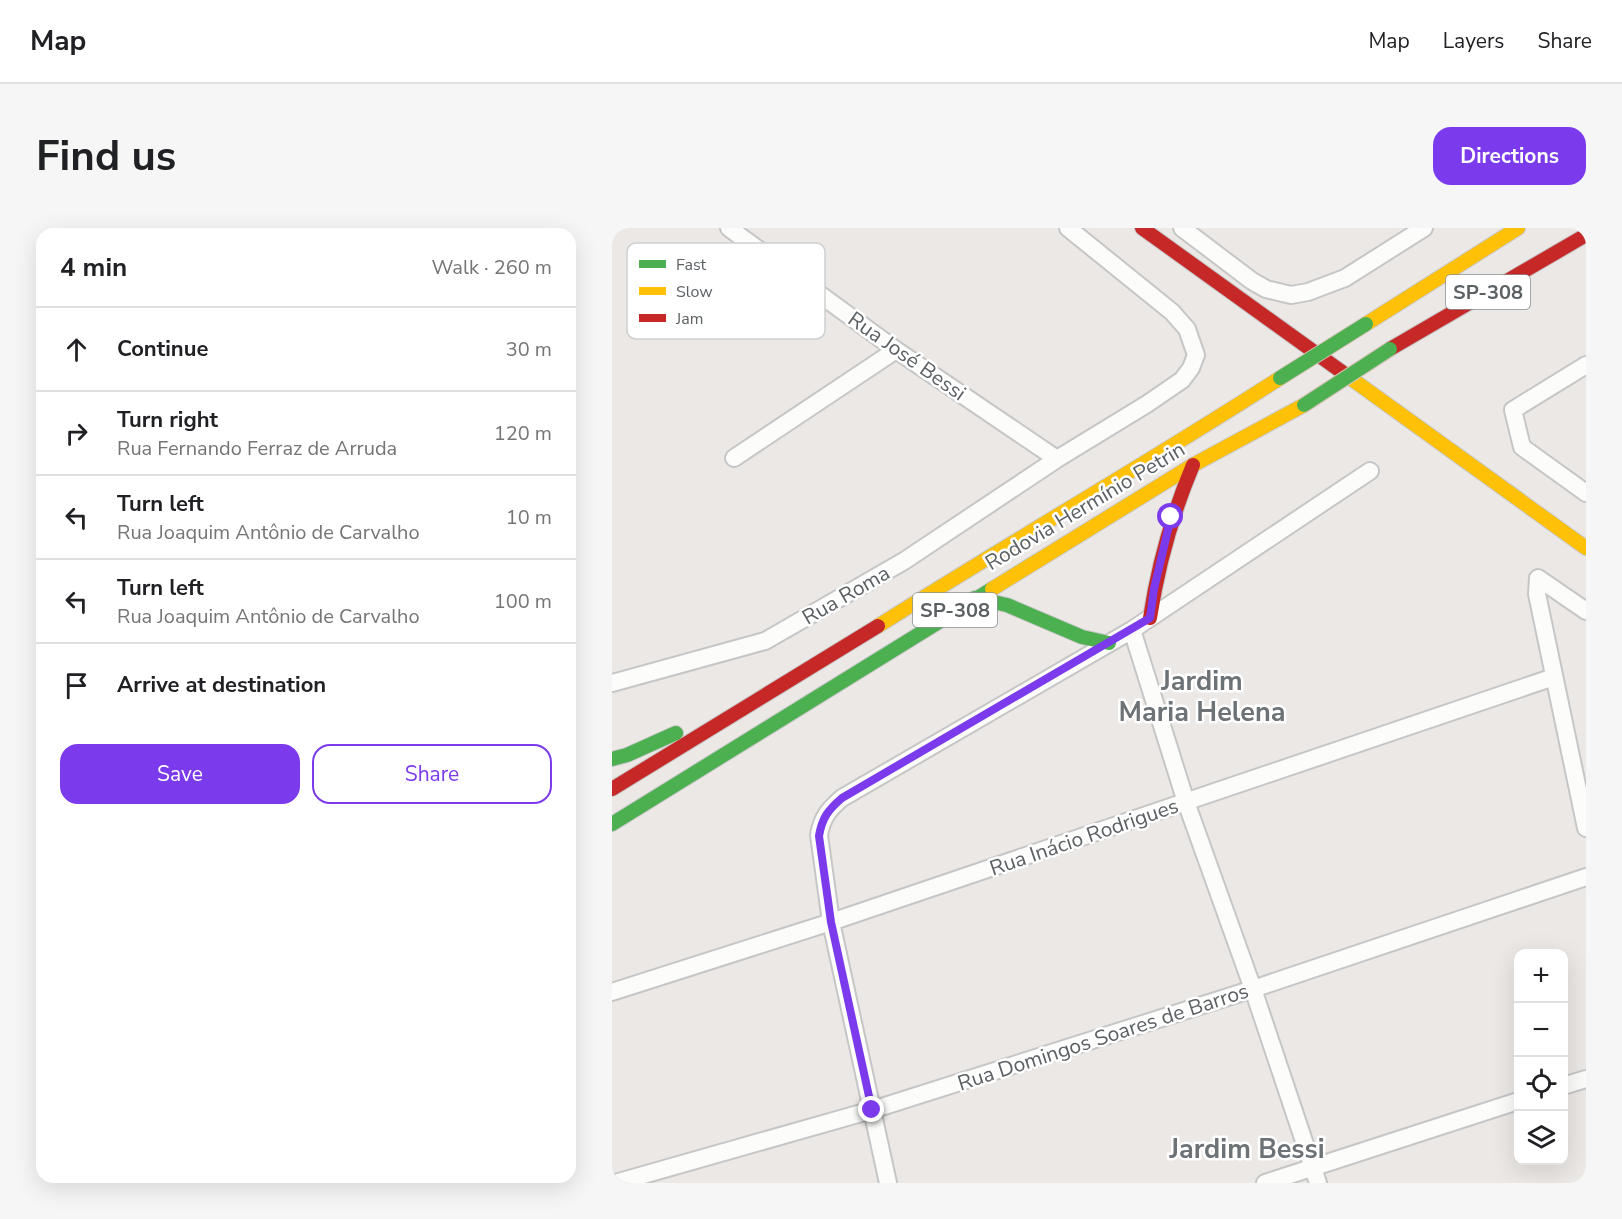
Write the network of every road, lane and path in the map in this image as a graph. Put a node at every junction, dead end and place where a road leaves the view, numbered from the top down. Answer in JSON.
{"nodes":[{"id":1,"x":729,"y":228,"type":"edge"},
{"id":2,"x":1068,"y":228,"type":"edge"},
{"id":3,"x":1142,"y":228,"type":"edge"},
{"id":4,"x":1182,"y":228,"type":"edge"},
{"id":5,"x":1424,"y":228,"type":"edge"},
{"id":6,"x":1518,"y":228,"type":"edge"},
{"id":7,"x":1586,"y":235,"type":"edge"},
{"id":8,"x":750,"y":243,"type":"edge"},
{"id":9,"x":825,"y":298,"type":"edge"},
{"id":10,"x":896,"y":350,"type":"junction"},
{"id":11,"x":1586,"y":365,"type":"edge"},
{"id":12,"x":734,"y":458,"type":"dead end"},
{"id":13,"x":1057,"y":459,"type":"junction"},
{"id":14,"x":1193,"y":465,"type":"junction"},
{"id":15,"x":1370,"y":471,"type":"dead end"},
{"id":16,"x":1586,"y":493,"type":"edge"},
{"id":17,"x":1586,"y":548,"type":"edge"},
{"id":18,"x":975,"y":598,"type":"junction"},
{"id":19,"x":1586,"y":611,"type":"edge"},
{"id":20,"x":1150,"y":618,"type":"junction"},
{"id":21,"x":1132,"y":630,"type":"junction"},
{"id":22,"x":1109,"y":643,"type":"junction"},
{"id":23,"x":1554,"y":677,"type":"junction"},
{"id":24,"x":612,"y":683,"type":"edge"},
{"id":25,"x":771,"y":693,"type":"junction"},
{"id":26,"x":612,"y":759,"type":"edge"},
{"id":27,"x":612,"y":789,"type":"edge"},
{"id":28,"x":1186,"y":802,"type":"junction"},
{"id":29,"x":612,"y":824,"type":"edge"},
{"id":30,"x":1586,"y":828,"type":"edge"},
{"id":31,"x":1586,"y":877,"type":"edge"},
{"id":32,"x":831,"y":922,"type":"junction"},
{"id":33,"x":1253,"y":989,"type":"junction"},
{"id":34,"x":612,"y":992,"type":"edge"},
{"id":35,"x":1586,"y":1079,"type":"edge"},
{"id":36,"x":1568,"y":1084,"type":"edge"},
{"id":37,"x":1514,"y":1102,"type":"edge"},
{"id":38,"x":872,"y":1110,"type":"junction"},
{"id":39,"x":1316,"y":1175,"type":"edge"},
{"id":40,"x":615,"y":1183,"type":"edge"},
{"id":41,"x":888,"y":1183,"type":"edge"},
{"id":42,"x":1265,"y":1183,"type":"edge"}],
"edges":[{"from":1,"to":8,"type":"street","name":"Rua José Bessi"},
{"from":2,"to":13,"type":"street","name":"Rua Roma"},
{"from":3,"to":17,"type":"main road"},
{"from":4,"to":5,"type":"street"},
{"from":6,"to":25,"type":"main road","name":"Rodovia Hermínio Petrin","number":"SP-308","bridge":true},
{"from":7,"to":14,"type":"main road","name":"Rodovia Hermínio Petrin","number":"SP-308","bridge":true},
{"from":9,"to":10,"type":"street","name":"Rua José Bessi"},
{"from":10,"to":12,"type":"street"},
{"from":10,"to":13,"type":"street","name":"Rua José Bessi"},
{"from":11,"to":16,"type":"street"},
{"from":13,"to":24,"type":"street","name":"Rua Roma"},
{"from":14,"to":18,"type":"main road","name":"Rodovia Hermínio Petrin","number":"SP-308"},
{"from":14,"to":20,"type":"main road"},
{"from":15,"to":20,"type":"street"},
{"from":18,"to":22,"type":"main road"},
{"from":18,"to":29,"type":"main road","name":"Rodovia Hermínio Petrin","number":"SP-308"},
{"from":19,"to":23,"type":"street"},
{"from":20,"to":21,"type":"street"},
{"from":21,"to":22,"type":"street"},
{"from":21,"to":28,"type":"street"},
{"from":22,"to":32,"type":"street"},
{"from":23,"to":28,"type":"street","name":"Rua Inácio Rodrigues"},
{"from":23,"to":30,"type":"street"},
{"from":25,"to":26,"type":"main road"},
{"from":25,"to":27,"type":"main road","name":"Rodovia Hermínio Petrin","number":"SP-308"},
{"from":28,"to":32,"type":"street","name":"Rua Inácio Rodrigues"},
{"from":28,"to":33,"type":"street"},
{"from":31,"to":33,"type":"street","name":"Rua Domingos Soares de Barros"},
{"from":32,"to":34,"type":"street","name":"Rua Inácio Rodrigues"},
{"from":32,"to":38,"type":"street"},
{"from":33,"to":38,"type":"street","name":"Rua Domingos Soares de Barros"},
{"from":33,"to":39,"type":"street"},
{"from":35,"to":36,"type":"street"},
{"from":37,"to":39,"type":"street"},
{"from":38,"to":40,"type":"street","name":"Rua Domingos Soares de Barros"},
{"from":38,"to":41,"type":"street"},
{"from":39,"to":42,"type":"street"}]}
